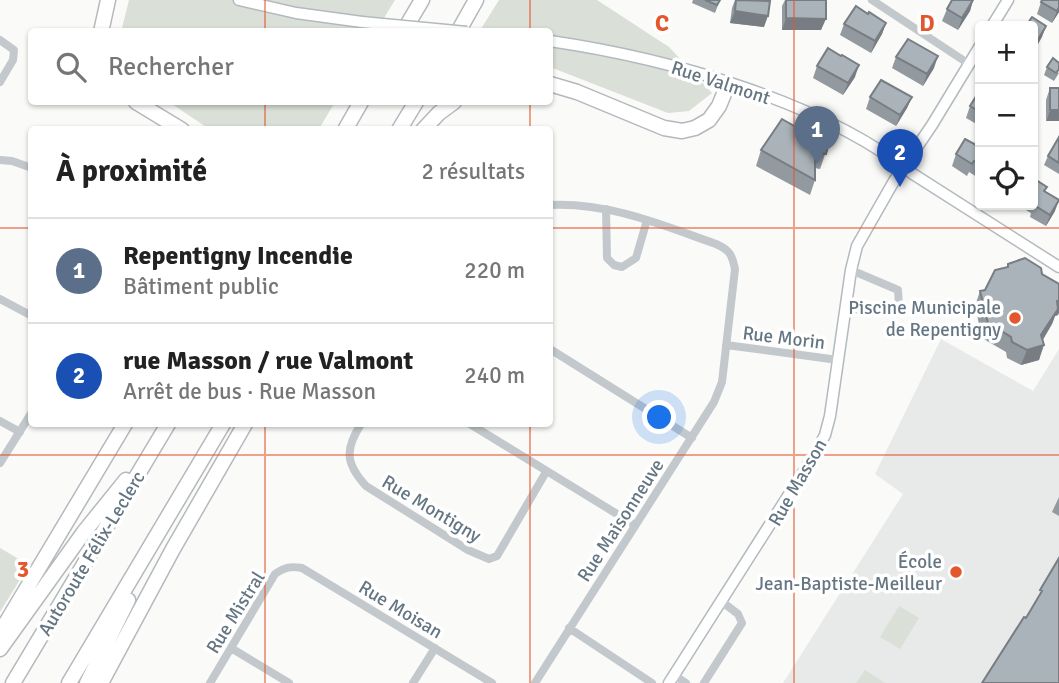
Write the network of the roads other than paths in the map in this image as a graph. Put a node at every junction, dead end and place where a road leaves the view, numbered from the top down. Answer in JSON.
{"nodes":[{"id":1,"x":108,"y":0,"type":"edge"},
{"id":2,"x":239,"y":0,"type":"edge"},
{"id":3,"x":422,"y":0,"type":"edge"},
{"id":4,"x":477,"y":0,"type":"edge"},
{"id":5,"x":872,"y":0,"type":"edge"},
{"id":6,"x":1008,"y":0,"type":"edge"},
{"id":7,"x":995,"y":21,"type":"edge"},
{"id":8,"x":102,"y":28,"type":"edge"},
{"id":9,"x":405,"y":28,"type":"edge"},
{"id":10,"x":425,"y":28,"type":"edge"},
{"id":11,"x":460,"y":28,"type":"edge"},
{"id":12,"x":0,"y":40,"type":"edge"},
{"id":13,"x":553,"y":42,"type":"edge"},
{"id":14,"x":975,"y":54,"type":"edge"},
{"id":15,"x":969,"y":64,"type":"junction"},
{"id":16,"x":0,"y":82,"type":"edge"},
{"id":17,"x":728,"y":83,"type":"junction"},
{"id":18,"x":553,"y":85,"type":"edge"},
{"id":19,"x":141,"y":105,"type":"edge"},
{"id":20,"x":359,"y":105,"type":"edge"},
{"id":21,"x":414,"y":105,"type":"edge"},
{"id":22,"x":451,"y":105,"type":"edge"},
{"id":23,"x":175,"y":126,"type":"edge"},
{"id":24,"x":347,"y":126,"type":"edge"},
{"id":25,"x":401,"y":126,"type":"edge"},
{"id":26,"x":427,"y":126,"type":"edge"},
{"id":27,"x":0,"y":160,"type":"edge"},
{"id":28,"x":904,"y":166,"type":"junction"},
{"id":29,"x":28,"y":167,"type":"edge"},
{"id":30,"x":553,"y":205,"type":"edge"},
{"id":31,"x":606,"y":209,"type":"junction"},
{"id":32,"x":647,"y":220,"type":"junction"},
{"id":33,"x":1059,"y":267,"type":"edge"},
{"id":34,"x":851,"y":270,"type":"junction"},
{"id":35,"x":0,"y":299,"type":"edge"},
{"id":36,"x":846,"y":308,"type":"junction"},
{"id":37,"x":28,"y":314,"type":"edge"},
{"id":38,"x":726,"y":345,"type":"junction"},
{"id":39,"x":553,"y":351,"type":"edge"},
{"id":40,"x":838,"y":360,"type":"junction"},
{"id":41,"x":28,"y":419,"type":"edge"},
{"id":42,"x":0,"y":421,"type":"edge"},
{"id":43,"x":123,"y":427,"type":"edge"},
{"id":44,"x":166,"y":427,"type":"edge"},
{"id":45,"x":221,"y":427,"type":"edge"},
{"id":46,"x":244,"y":427,"type":"edge"},
{"id":47,"x":359,"y":427,"type":"edge"},
{"id":48,"x":475,"y":427,"type":"edge"},
{"id":49,"x":20,"y":432,"type":"junction"},
{"id":50,"x":159,"y":438,"type":"junction"},
{"id":51,"x":692,"y":438,"type":"junction"},
{"id":52,"x":0,"y":463,"type":"edge"},
{"id":53,"x":546,"y":472,"type":"junction"},
{"id":54,"x":169,"y":514,"type":"junction"},
{"id":55,"x":635,"y":525,"type":"junction"},
{"id":56,"x":293,"y":566,"type":"joint"},
{"id":57,"x":721,"y":601,"type":"junction"},
{"id":58,"x":569,"y":628,"type":"junction"},
{"id":59,"x":0,"y":633,"type":"edge"},
{"id":60,"x":231,"y":648,"type":"junction"},
{"id":61,"x":0,"y":649,"type":"edge"},
{"id":62,"x":435,"y":649,"type":"junction"},
{"id":63,"x":671,"y":679,"type":"edge"},
{"id":64,"x":13,"y":683,"type":"edge"},
{"id":65,"x":69,"y":683,"type":"edge"},
{"id":66,"x":87,"y":683,"type":"edge"},
{"id":67,"x":101,"y":683,"type":"edge"},
{"id":68,"x":210,"y":683,"type":"edge"},
{"id":69,"x":289,"y":683,"type":"edge"},
{"id":70,"x":413,"y":683,"type":"edge"},
{"id":71,"x":492,"y":683,"type":"edge"},
{"id":72,"x":535,"y":683,"type":"edge"},
{"id":73,"x":652,"y":683,"type":"edge"},
{"id":74,"x":686,"y":683,"type":"edge"},
{"id":75,"x":704,"y":683,"type":"edge"}],
"edges":[{"from":1,"to":8,"type":"highway"},
{"from":2,"to":10,"type":"street","bridge":true},
{"from":3,"to":9,"type":"highway"},
{"from":4,"to":11,"type":"highway"},
{"from":5,"to":15,"type":"street"},
{"from":6,"to":7,"type":"street"},
{"from":12,"to":16,"type":"street"},
{"from":13,"to":17,"type":"street","name":"Rue Valmont"},
{"from":14,"to":15,"type":"street","name":"Rue Masson"},
{"from":15,"to":28,"type":"street","name":"Rue Masson"},
{"from":17,"to":18,"type":"highway"},
{"from":17,"to":28,"type":"street","name":"Rue Valmont"},
{"from":19,"to":23,"type":"highway"},
{"from":20,"to":24,"type":"highway"},
{"from":21,"to":25,"type":"highway"},
{"from":22,"to":26,"type":"highway"},
{"from":27,"to":29,"type":"street"},
{"from":28,"to":33,"type":"street","name":"Rue Valmont"},
{"from":28,"to":34,"type":"street","name":"Rue Masson"},
{"from":30,"to":31,"type":"street","name":"Rue Maisonneuve"},
{"from":31,"to":32,"type":"street","name":"Rue Maisonneuve"},
{"from":31,"to":32,"type":"street"},
{"from":32,"to":38,"type":"street","name":"Rue Maisonneuve"},
{"from":34,"to":36,"type":"street","name":"Rue Masson"},
{"from":34,"to":36,"type":"street"},
{"from":35,"to":37,"type":"street"},
{"from":36,"to":40,"type":"street","name":"Rue Masson"},
{"from":38,"to":40,"type":"street","name":"Rue Morin"},
{"from":38,"to":51,"type":"street","name":"Rue Maisonneuve"},
{"from":39,"to":51,"type":"street"},
{"from":40,"to":57,"type":"street","name":"Rue Masson"},
{"from":41,"to":49,"type":"street"},
{"from":42,"to":49,"type":"street"},
{"from":43,"to":59,"type":"highway"},
{"from":44,"to":50,"type":"highway","name":"Autoroute Félix-Leclerc"},
{"from":45,"to":54,"type":"highway"},
{"from":46,"to":67,"type":"highway"},
{"from":47,"to":53,"type":"street","name":"Rue Montigny"},
{"from":48,"to":53,"type":"street"},
{"from":49,"to":52,"type":"street"},
{"from":50,"to":61,"type":"highway"},
{"from":50,"to":64,"type":"highway","name":"Autoroute Félix-Leclerc"},
{"from":51,"to":55,"type":"street","name":"Rue Maisonneuve"},
{"from":53,"to":55,"type":"street"},
{"from":54,"to":65,"type":"highway"},
{"from":54,"to":66,"type":"highway"},
{"from":55,"to":58,"type":"street","name":"Rue Maisonneuve"},
{"from":56,"to":60,"type":"street","name":"Rue Mistral"},
{"from":56,"to":62,"type":"street","name":"Rue Moisan"},
{"from":57,"to":63,"type":"street","name":"Rue Masson"},
{"from":57,"to":75,"type":"street"},
{"from":58,"to":72,"type":"street","name":"Rue Maisonneuve"},
{"from":58,"to":73,"type":"street"},
{"from":60,"to":68,"type":"street","name":"Rue Mistral"},
{"from":60,"to":69,"type":"street"},
{"from":62,"to":70,"type":"street"},
{"from":62,"to":71,"type":"street","name":"Rue Moisan"},
{"from":63,"to":74,"type":"street","name":"Rue Masson"}]}
